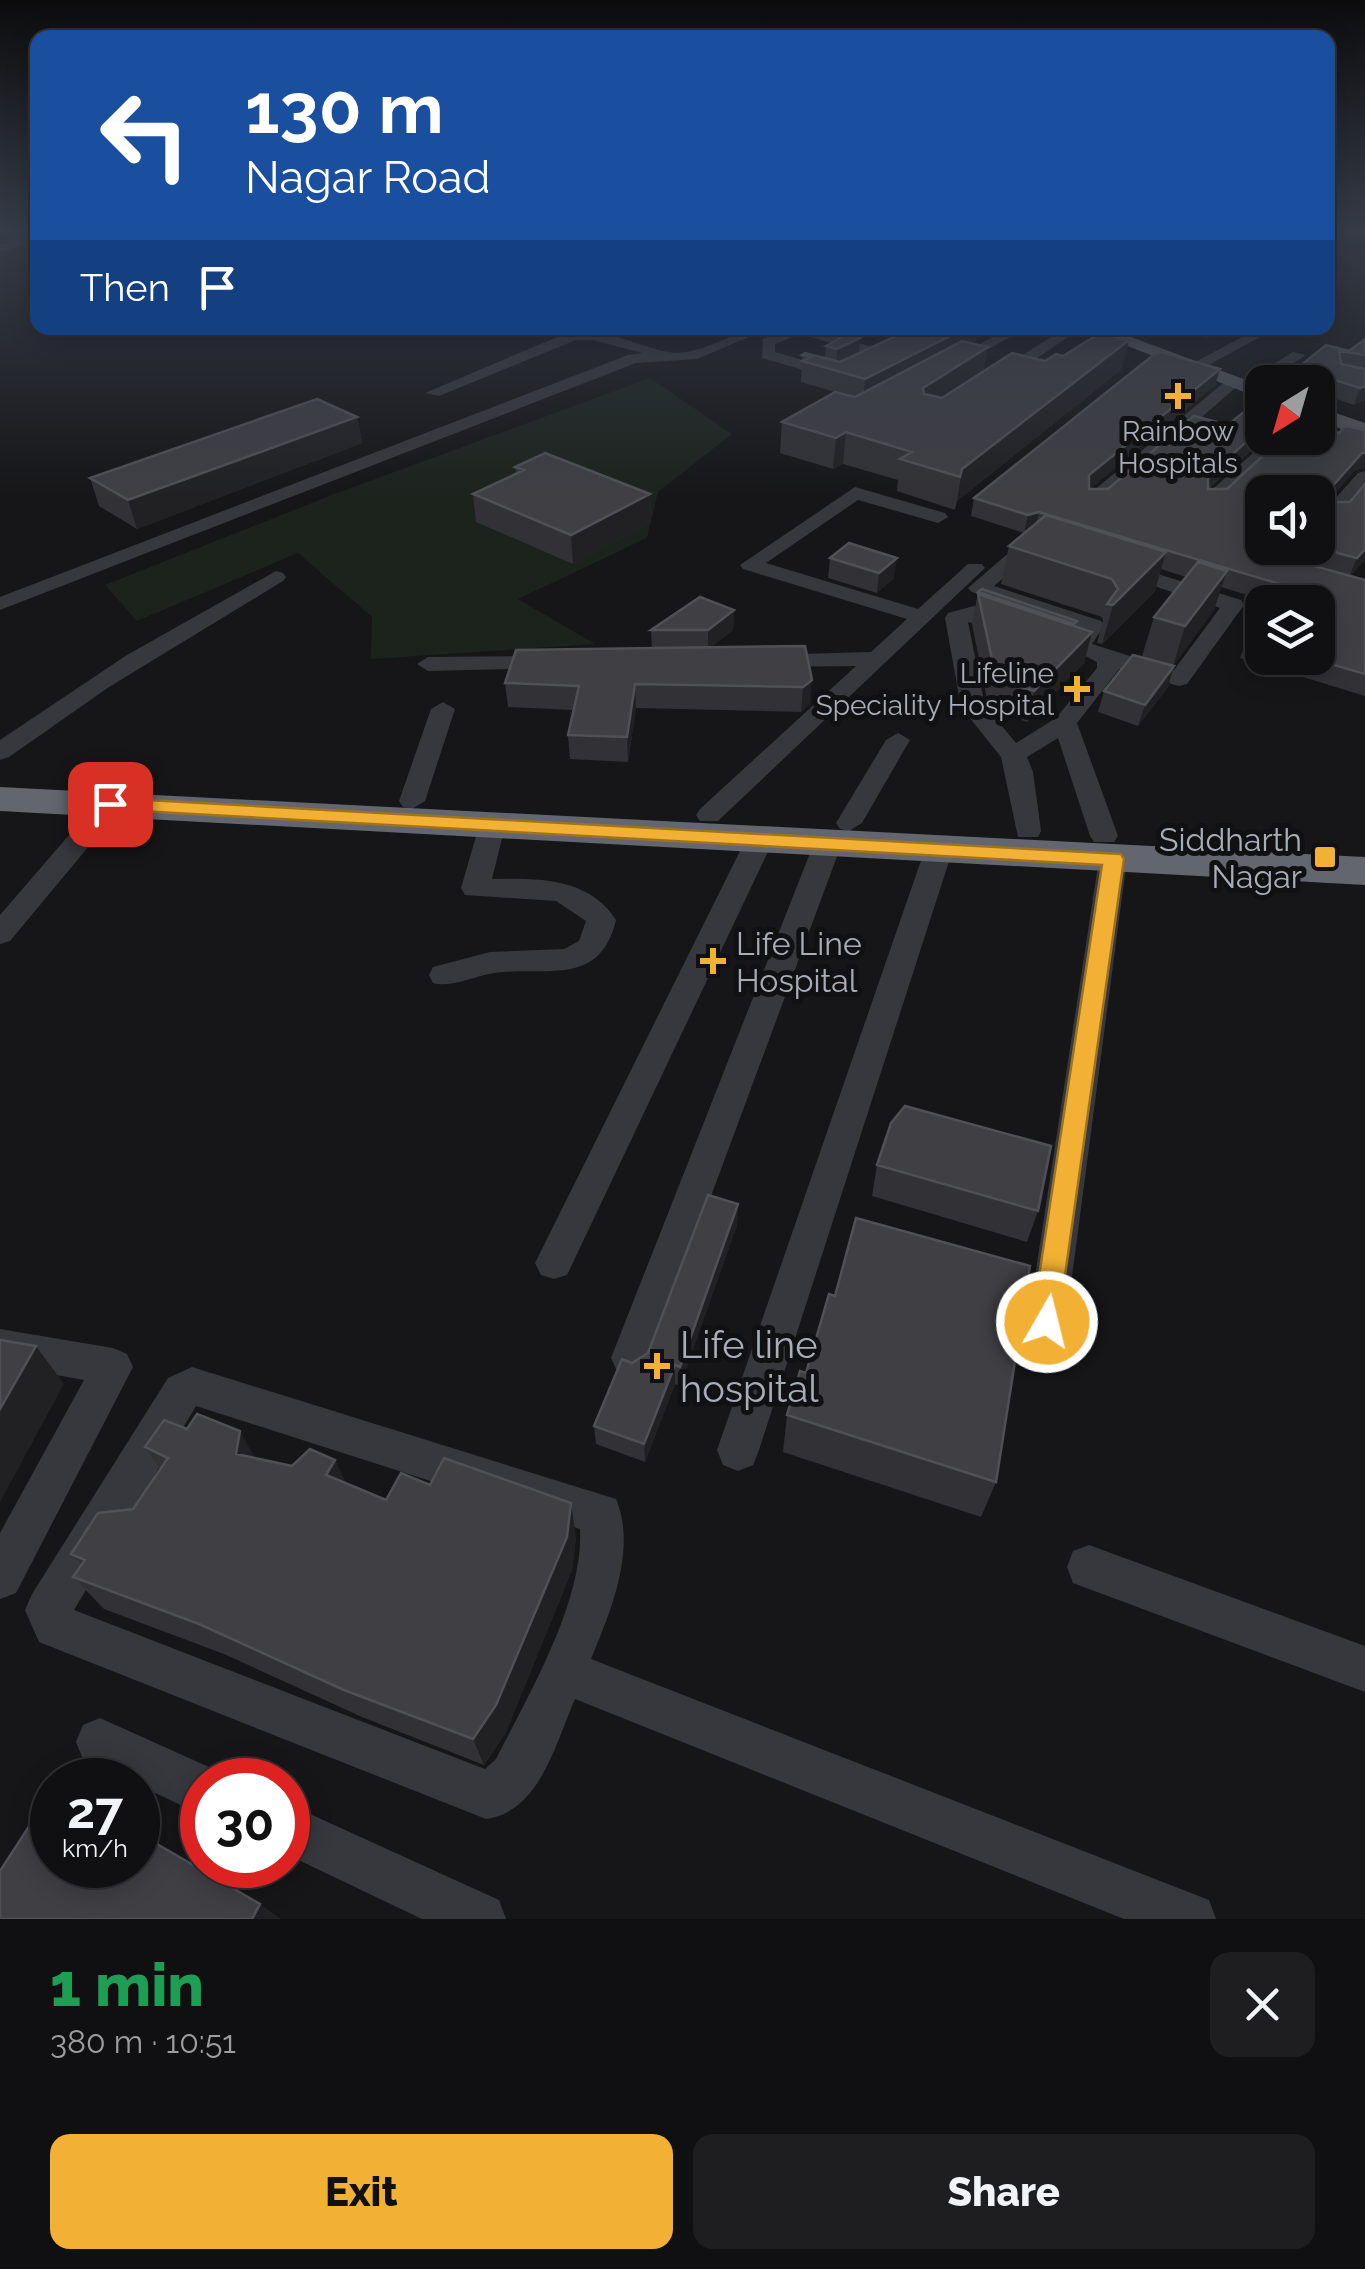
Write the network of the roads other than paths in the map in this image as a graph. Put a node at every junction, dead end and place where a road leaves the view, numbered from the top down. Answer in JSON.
{"nodes":[{"id":1,"x":742,"y":335,"type":"edge"},
{"id":2,"x":783,"y":335,"type":"edge"},
{"id":3,"x":828,"y":335,"type":"edge"},
{"id":4,"x":973,"y":335,"type":"edge"},
{"id":5,"x":1004,"y":335,"type":"edge"},
{"id":6,"x":1063,"y":335,"type":"edge"},
{"id":7,"x":1104,"y":335,"type":"edge"},
{"id":8,"x":1256,"y":335,"type":"edge"},
{"id":9,"x":1298,"y":355,"type":"dead end"},
{"id":10,"x":677,"y":358,"type":"junction"},
{"id":11,"x":1283,"y":365,"type":"edge"},
{"id":12,"x":1192,"y":368,"type":"junction"},
{"id":13,"x":1245,"y":387,"type":"edge"},
{"id":14,"x":979,"y":389,"type":"edge"},
{"id":15,"x":1245,"y":389,"type":"edge"},
{"id":16,"x":432,"y":393,"type":"dead end"},
{"id":17,"x":1335,"y":420,"type":"edge"},
{"id":18,"x":1365,"y":430,"type":"edge"},
{"id":19,"x":1261,"y":455,"type":"edge"},
{"id":20,"x":1365,"y":477,"type":"edge"},
{"id":21,"x":1094,"y":500,"type":"edge"},
{"id":22,"x":1212,"y":500,"type":"edge"},
{"id":23,"x":1335,"y":511,"type":"edge"},
{"id":24,"x":938,"y":517,"type":"dead end"},
{"id":25,"x":1052,"y":546,"type":"edge"},
{"id":26,"x":1106,"y":564,"type":"edge"},
{"id":27,"x":975,"y":568,"type":"dead end"},
{"id":28,"x":276,"y":577,"type":"dead end"},
{"id":29,"x":0,"y":604,"type":"edge"},
{"id":30,"x":922,"y":618,"type":"junction"},
{"id":31,"x":1026,"y":630,"type":"edge"},
{"id":32,"x":878,"y":659,"type":"junction"},
{"id":33,"x":1109,"y":659,"type":"junction"},
{"id":34,"x":741,"y":660,"type":"edge"},
{"id":35,"x":565,"y":662,"type":"edge"},
{"id":36,"x":428,"y":664,"type":"dead end"},
{"id":37,"x":443,"y":710,"type":"dead end"},
{"id":38,"x":1065,"y":723,"type":"junction"},
{"id":39,"x":898,"y":740,"type":"dead end"},
{"id":40,"x":0,"y":752,"type":"edge"},
{"id":41,"x":1013,"y":754,"type":"junction"},
{"id":42,"x":0,"y":782,"type":"edge"},
{"id":43,"x":0,"y":800,"type":"edge"},
{"id":44,"x":412,"y":801,"type":"junction"},
{"id":45,"x":110,"y":804,"type":"junction"},
{"id":46,"x":710,"y":815,"type":"junction"},
{"id":47,"x":492,"y":826,"type":"junction"},
{"id":48,"x":1028,"y":831,"type":"junction"},
{"id":49,"x":838,"y":833,"type":"junction"},
{"id":50,"x":760,"y":840,"type":"junction"},
{"id":51,"x":1109,"y":847,"type":"junction"},
{"id":52,"x":939,"y":849,"type":"junction"},
{"id":53,"x":1365,"y":849,"type":"edge"},
{"id":54,"x":1175,"y":851,"type":"junction"},
{"id":55,"x":1365,"y":871,"type":"edge"},
{"id":56,"x":0,"y":934,"type":"edge"},
{"id":57,"x":444,"y":975,"type":"dead end"},
{"id":58,"x":554,"y":1263,"type":"dead end"},
{"id":59,"x":1047,"y":1322,"type":"dead end"},
{"id":60,"x":0,"y":1346,"type":"edge"},
{"id":61,"x":632,"y":1358,"type":"edge"},
{"id":62,"x":738,"y":1450,"type":"dead end"},
{"id":63,"x":1089,"y":1567,"type":"dead end"},
{"id":64,"x":0,"y":1577,"type":"edge"},
{"id":65,"x":1365,"y":1668,"type":"edge"},
{"id":66,"x":565,"y":1672,"type":"junction"},
{"id":67,"x":100,"y":1742,"type":"dead end"},
{"id":68,"x":180,"y":1780,"type":"edge"},
{"id":69,"x":310,"y":1839,"type":"edge"},
{"id":70,"x":480,"y":1919,"type":"edge"},
{"id":71,"x":1190,"y":1919,"type":"edge"}],
"edges":[{"from":1,"to":10,"type":"street"},
{"from":2,"to":3,"type":"street"},
{"from":4,"to":5,"type":"street"},
{"from":6,"to":14,"type":"street"},
{"from":7,"to":12,"type":"main road"},
{"from":8,"to":12,"type":"street"},
{"from":9,"to":11,"type":"street"},
{"from":10,"to":16,"type":"street"},
{"from":10,"to":29,"type":"street"},
{"from":12,"to":13,"type":"main road"},
{"from":15,"to":21,"type":"street"},
{"from":17,"to":18,"type":"main road"},
{"from":19,"to":22,"type":"street"},
{"from":20,"to":23,"type":"street"},
{"from":24,"to":30,"type":"street"},
{"from":25,"to":33,"type":"street"},
{"from":26,"to":33,"type":"street"},
{"from":27,"to":30,"type":"street"},
{"from":28,"to":40,"type":"street"},
{"from":30,"to":32,"type":"street"},
{"from":31,"to":41,"type":"street"},
{"from":32,"to":34,"type":"street"},
{"from":32,"to":46,"type":"street"},
{"from":33,"to":38,"type":"street"},
{"from":35,"to":36,"type":"street"},
{"from":37,"to":44,"type":"street"},
{"from":38,"to":41,"type":"street"},
{"from":38,"to":51,"type":"street"},
{"from":39,"to":49,"type":"street"},
{"from":41,"to":48,"type":"street"},
{"from":42,"to":44,"type":"highway"},
{"from":43,"to":45,"type":"highway"},
{"from":44,"to":46,"type":"highway"},
{"from":45,"to":47,"type":"highway"},
{"from":45,"to":56,"type":"street"},
{"from":46,"to":49,"type":"highway"},
{"from":47,"to":50,"type":"highway"},
{"from":47,"to":57,"type":"street"},
{"from":48,"to":49,"type":"highway"},
{"from":48,"to":51,"type":"highway"},
{"from":49,"to":50,"type":"highway"},
{"from":49,"to":52,"type":"highway"},
{"from":49,"to":61,"type":"street"},
{"from":50,"to":58,"type":"street"},
{"from":51,"to":52,"type":"highway"},
{"from":51,"to":54,"type":"highway"},
{"from":51,"to":59,"type":"street"},
{"from":52,"to":62,"type":"street"},
{"from":53,"to":54,"type":"highway"},
{"from":54,"to":55,"type":"highway"},
{"from":60,"to":64,"type":"street"},
{"from":63,"to":65,"type":"street"},
{"from":66,"to":66,"type":"street"},
{"from":66,"to":71,"type":"street"},
{"from":67,"to":68,"type":"street"},
{"from":69,"to":70,"type":"street"}]}
